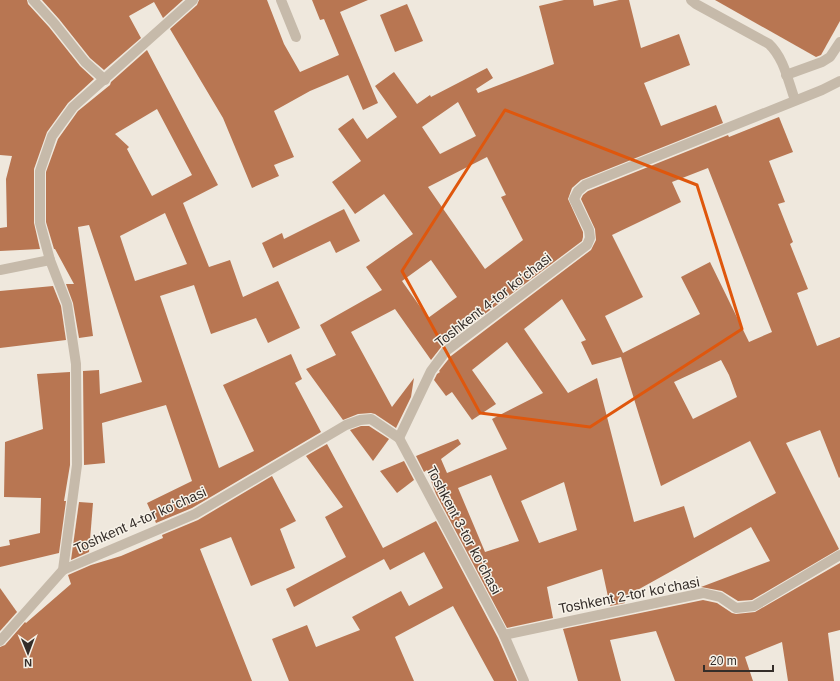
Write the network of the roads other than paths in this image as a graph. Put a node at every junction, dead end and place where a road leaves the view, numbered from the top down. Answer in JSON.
{"nodes":[{"id":1,"x":33,"y":0,"type":"edge"},
{"id":2,"x":193,"y":0,"type":"edge"},
{"id":3,"x":281,"y":0,"type":"edge"},
{"id":4,"x":691,"y":0,"type":"edge"},
{"id":5,"x":296,"y":37,"type":"dead end"},
{"id":6,"x":840,"y":42,"type":"edge"},
{"id":7,"x":786,"y":75,"type":"junction"},
{"id":8,"x":105,"y":80,"type":"junction"},
{"id":9,"x":840,"y":81,"type":"edge"},
{"id":10,"x":795,"y":100,"type":"junction"},
{"id":11,"x":50,"y":260,"type":"junction"},
{"id":12,"x":0,"y":270,"type":"edge"},
{"id":13,"x":399,"y":438,"type":"junction"},
{"id":14,"x":840,"y":555,"type":"edge"},
{"id":15,"x":63,"y":570,"type":"junction"},
{"id":16,"x":504,"y":635,"type":"junction"},
{"id":17,"x":0,"y":641,"type":"edge"},
{"id":18,"x":524,"y":681,"type":"edge"}],
"edges":[{"from":1,"to":8,"type":"street"},
{"from":2,"to":8,"type":"street"},
{"from":3,"to":5,"type":"street"},
{"from":4,"to":7,"type":"street"},
{"from":6,"to":7,"type":"street"},
{"from":7,"to":10,"type":"street"},
{"from":8,"to":11,"type":"street"},
{"from":9,"to":10,"type":"street","name":"Toshkent 4-tor koʻchasi"},
{"from":10,"to":13,"type":"street","name":"Toshkent 4-tor koʻchasi"},
{"from":11,"to":12,"type":"street"},
{"from":11,"to":15,"type":"street"},
{"from":13,"to":15,"type":"street","name":"Toshkent 4-tor koʻchasi"},
{"from":13,"to":16,"type":"street","name":"Toshkent 3-tor koʻchasi"},
{"from":14,"to":16,"type":"street","name":"Toshkent 2-tor koʻchasi"},
{"from":15,"to":17,"type":"street"},
{"from":16,"to":18,"type":"street"}]}
